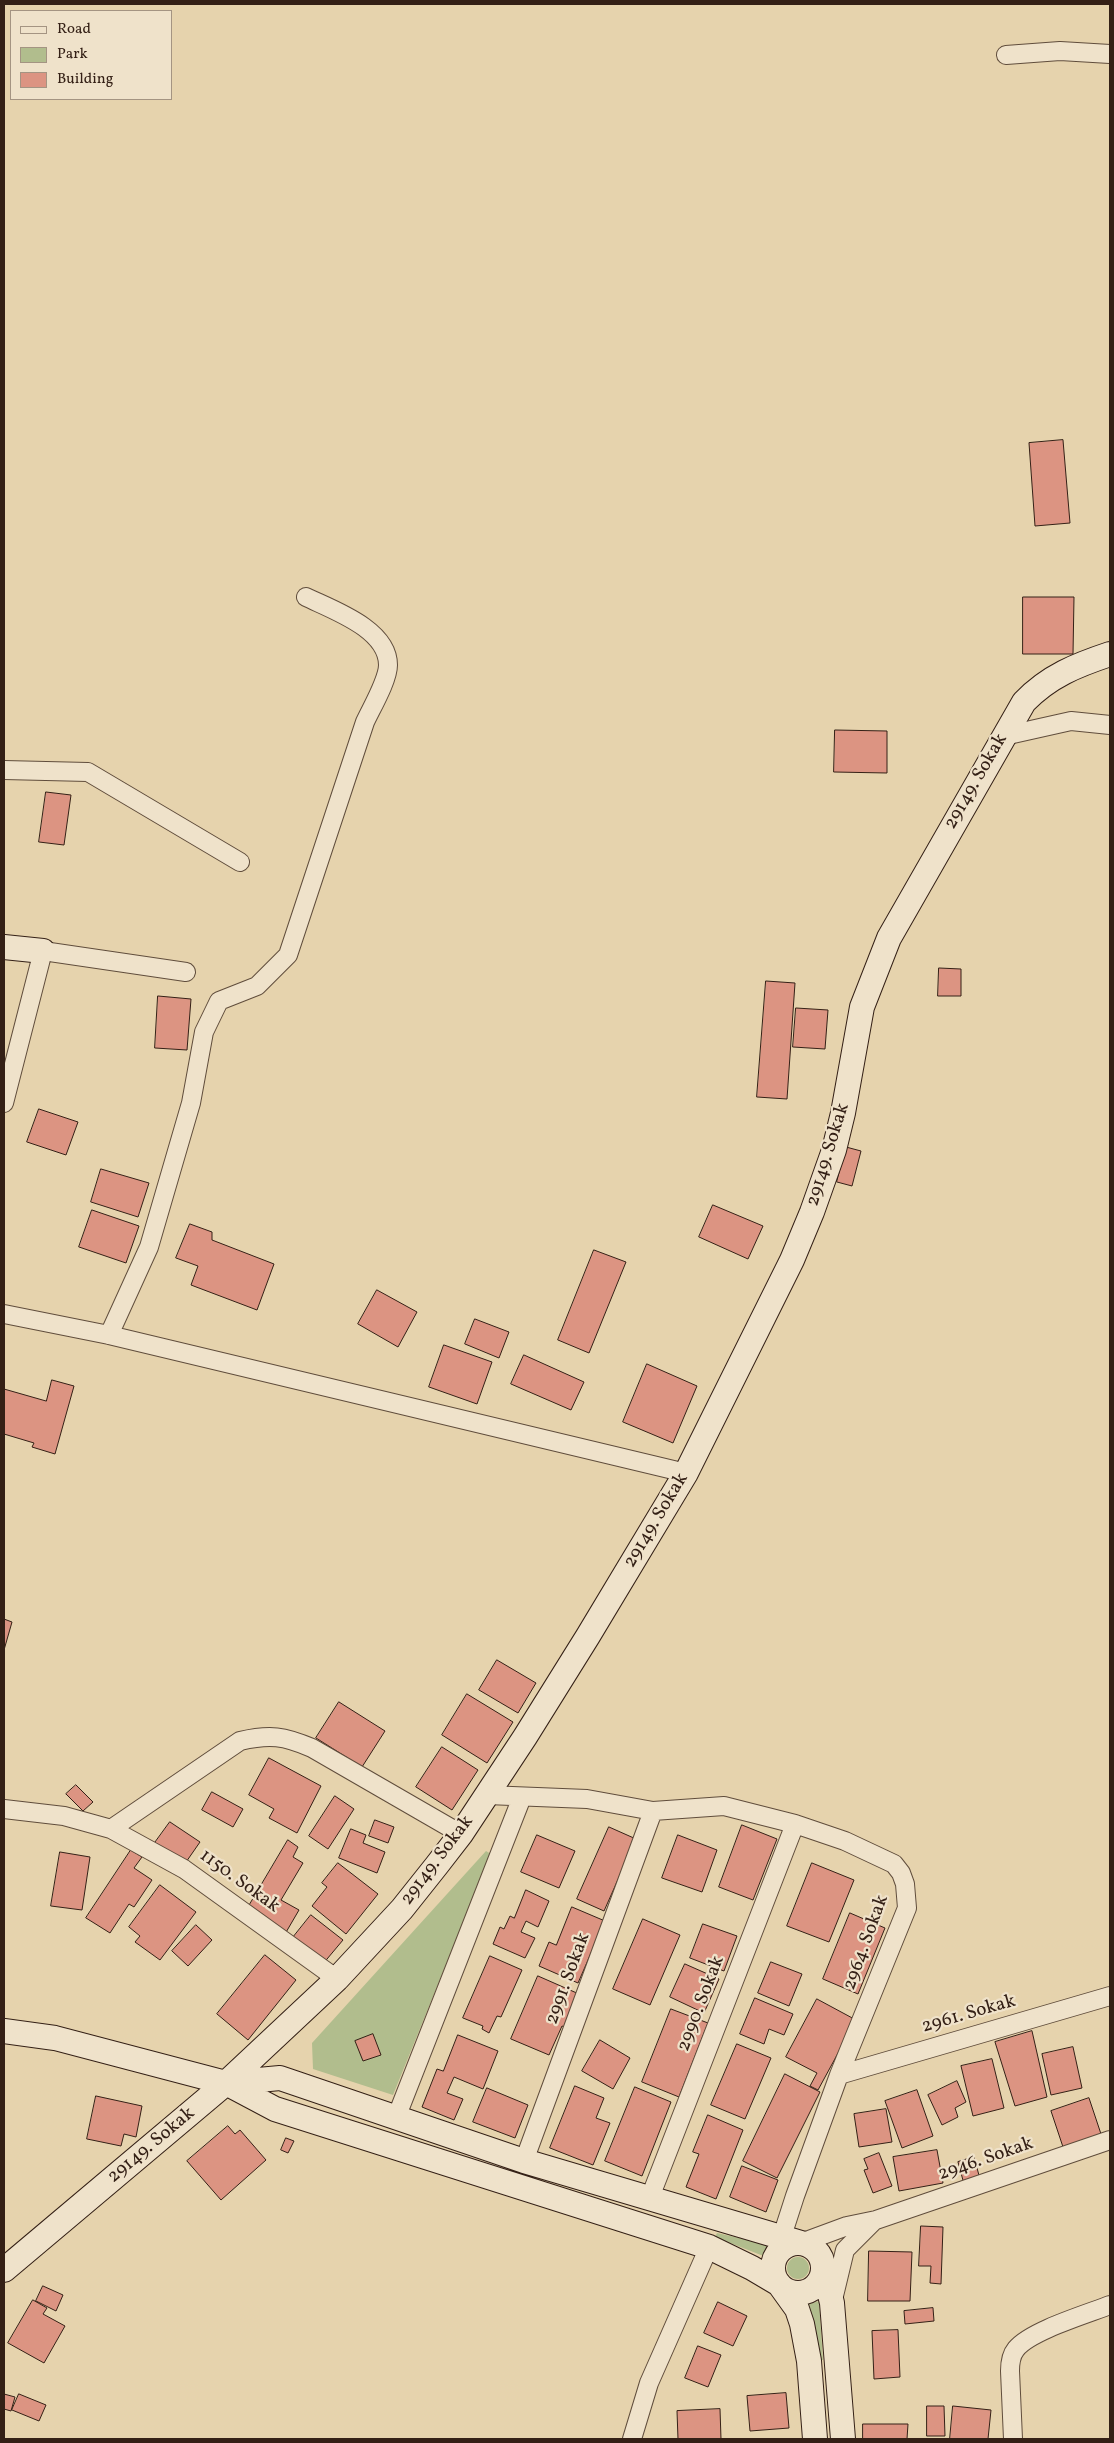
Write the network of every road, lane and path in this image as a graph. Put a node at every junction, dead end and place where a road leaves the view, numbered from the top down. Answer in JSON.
{"nodes":[{"id":1,"x":1110,"y":54,"type":"edge"},
{"id":2,"x":1006,"y":55,"type":"dead end"},
{"id":3,"x":306,"y":597,"type":"dead end"},
{"id":4,"x":1110,"y":654,"type":"edge"},
{"id":5,"x":1110,"y":725,"type":"edge"},
{"id":6,"x":1004,"y":736,"type":"junction"},
{"id":7,"x":4,"y":770,"type":"edge"},
{"id":8,"x":240,"y":862,"type":"dead end"},
{"id":9,"x":4,"y":947,"type":"edge"},
{"id":10,"x":43,"y":950,"type":"junction"},
{"id":11,"x":186,"y":972,"type":"dead end"},
{"id":12,"x":4,"y":1103,"type":"edge"},
{"id":13,"x":4,"y":1314,"type":"edge"},
{"id":14,"x":110,"y":1335,"type":"junction"},
{"id":15,"x":686,"y":1473,"type":"junction"},
{"id":16,"x":487,"y":1795,"type":"junction"},
{"id":17,"x":522,"y":1796,"type":"junction"},
{"id":18,"x":4,"y":1809,"type":"edge"},
{"id":19,"x":653,"y":1810,"type":"junction"},
{"id":20,"x":795,"y":1824,"type":"junction"},
{"id":21,"x":111,"y":1830,"type":"junction"},
{"id":22,"x":461,"y":1834,"type":"junction"},
{"id":23,"x":337,"y":1979,"type":"junction"},
{"id":24,"x":1110,"y":1996,"type":"edge"},
{"id":25,"x":4,"y":2031,"type":"edge"},
{"id":26,"x":839,"y":2075,"type":"junction"},
{"id":27,"x":226,"y":2083,"type":"junction"},
{"id":28,"x":396,"y":2118,"type":"junction"},
{"id":29,"x":1110,"y":2140,"type":"edge"},
{"id":30,"x":524,"y":2161,"type":"junction"},
{"id":31,"x":649,"y":2200,"type":"junction"},
{"id":32,"x":876,"y":2220,"type":"junction"},
{"id":33,"x":786,"y":2246,"type":"junction"},
{"id":34,"x":709,"y":2248,"type":"junction"},
{"id":35,"x":845,"y":2250,"type":"junction"},
{"id":36,"x":823,"y":2266,"type":"junction"},
{"id":37,"x":4,"y":2270,"type":"edge"},
{"id":38,"x":779,"y":2284,"type":"junction"},
{"id":39,"x":832,"y":2303,"type":"junction"},
{"id":40,"x":1110,"y":2304,"type":"edge"},
{"id":41,"x":632,"y":2439,"type":"edge"},
{"id":42,"x":815,"y":2439,"type":"edge"},
{"id":43,"x":842,"y":2439,"type":"edge"},
{"id":44,"x":1013,"y":2439,"type":"edge"}],
"edges":[{"from":1,"to":2,"type":"street"},
{"from":3,"to":14,"type":"street"},
{"from":4,"to":6,"type":"street","name":"29149. Sokak"},
{"from":5,"to":6,"type":"street"},
{"from":6,"to":15,"type":"street","name":"29149. Sokak"},
{"from":7,"to":8,"type":"street"},
{"from":9,"to":10,"type":"street"},
{"from":10,"to":11,"type":"street"},
{"from":10,"to":12,"type":"street"},
{"from":13,"to":14,"type":"street"},
{"from":14,"to":15,"type":"street"},
{"from":15,"to":16,"type":"street","name":"29149. Sokak"},
{"from":16,"to":17,"type":"street","name":"2964. Sokak"},
{"from":16,"to":22,"type":"street","name":"29149. Sokak"},
{"from":17,"to":19,"type":"street","name":"2964. Sokak"},
{"from":17,"to":28,"type":"street"},
{"from":18,"to":21,"type":"street","name":"1150. Sokak"},
{"from":19,"to":20,"type":"street","name":"2964. Sokak"},
{"from":19,"to":30,"type":"street","name":"2991. Sokak"},
{"from":20,"to":26,"type":"street","name":"2964. Sokak"},
{"from":20,"to":31,"type":"street","name":"2990. Sokak"},
{"from":21,"to":22,"type":"street"},
{"from":21,"to":23,"type":"street","name":"1150. Sokak"},
{"from":22,"to":23,"type":"street","name":"29149. Sokak"},
{"from":23,"to":27,"type":"street","name":"29149. Sokak"},
{"from":24,"to":26,"type":"street","name":"2961. Sokak"},
{"from":25,"to":27,"type":"street"},
{"from":26,"to":33,"type":"street","name":"2964. Sokak"},
{"from":27,"to":28,"type":"street"},
{"from":27,"to":34,"type":"street"},
{"from":27,"to":37,"type":"street","name":"29149. Sokak"},
{"from":28,"to":30,"type":"street"},
{"from":29,"to":32,"type":"street","name":"2946. Sokak"},
{"from":30,"to":31,"type":"street"},
{"from":31,"to":33,"type":"street"},
{"from":32,"to":33,"type":"street","name":"2946. Sokak"},
{"from":32,"to":35,"type":"street"},
{"from":33,"to":36,"type":"street"},
{"from":33,"to":38,"type":"street"},
{"from":34,"to":38,"type":"street"},
{"from":34,"to":41,"type":"street"},
{"from":35,"to":36,"type":"street"},
{"from":35,"to":39,"type":"street"},
{"from":36,"to":38,"type":"street"},
{"from":36,"to":39,"type":"street"},
{"from":38,"to":42,"type":"street"},
{"from":39,"to":43,"type":"street"},
{"from":40,"to":44,"type":"street"}]}
